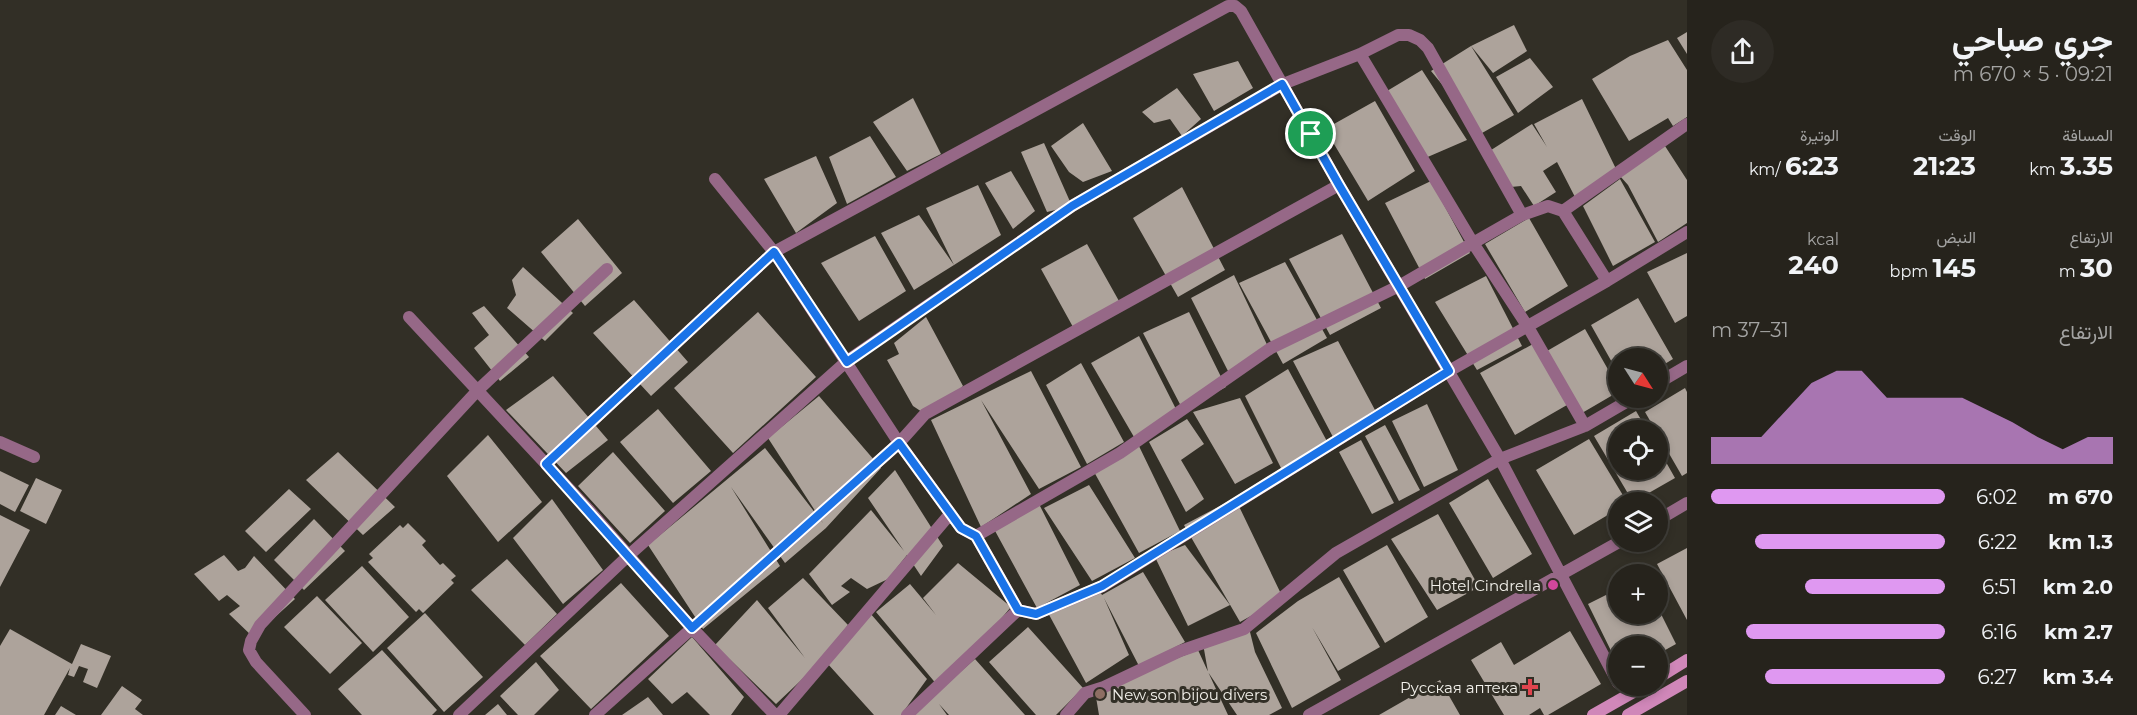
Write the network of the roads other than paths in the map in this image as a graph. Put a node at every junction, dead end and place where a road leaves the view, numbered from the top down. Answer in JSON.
{"nodes":[{"id":1,"x":1360,"y":54,"type":"junction"},
{"id":2,"x":1282,"y":84,"type":"junction"},
{"id":3,"x":1687,"y":124,"type":"edge"},
{"id":4,"x":715,"y":180,"type":"dead end"},
{"id":5,"x":1339,"y":185,"type":"junction"},
{"id":6,"x":1563,"y":211,"type":"junction"},
{"id":7,"x":1522,"y":214,"type":"junction"},
{"id":8,"x":1687,"y":232,"type":"edge"},
{"id":9,"x":1473,"y":243,"type":"junction"},
{"id":10,"x":774,"y":252,"type":"junction"},
{"id":11,"x":607,"y":269,"type":"dead end"},
{"id":12,"x":1607,"y":281,"type":"junction"},
{"id":13,"x":1399,"y":286,"type":"junction"},
{"id":14,"x":409,"y":317,"type":"dead end"},
{"id":15,"x":1528,"y":327,"type":"junction"},
{"id":16,"x":847,"y":362,"type":"junction"},
{"id":17,"x":1687,"y":366,"type":"edge"},
{"id":18,"x":1449,"y":371,"type":"junction"},
{"id":19,"x":1668,"y":377,"type":"edge"},
{"id":20,"x":478,"y":390,"type":"junction"},
{"id":21,"x":1616,"y":408,"type":"edge"},
{"id":22,"x":1585,"y":426,"type":"junction"},
{"id":23,"x":0,"y":442,"type":"edge"},
{"id":24,"x":899,"y":443,"type":"junction"},
{"id":25,"x":34,"y":457,"type":"dead end"},
{"id":26,"x":1500,"y":459,"type":"junction"},
{"id":27,"x":546,"y":464,"type":"junction"},
{"id":28,"x":1687,"y":503,"type":"edge"},
{"id":29,"x":950,"y":514,"type":"junction"},
{"id":30,"x":1668,"y":514,"type":"edge"},
{"id":31,"x":976,"y":536,"type":"junction"},
{"id":32,"x":1608,"y":548,"type":"edge"},
{"id":33,"x":628,"y":556,"type":"junction"},
{"id":34,"x":1561,"y":574,"type":"junction"},
{"id":35,"x":1018,"y":610,"type":"junction"},
{"id":36,"x":692,"y":628,"type":"junction"},
{"id":37,"x":1687,"y":660,"type":"edge"},
{"id":38,"x":1608,"y":663,"type":"edge"},
{"id":39,"x":1668,"y":672,"type":"edge"},
{"id":40,"x":1687,"y":681,"type":"edge"},
{"id":41,"x":1613,"y":696,"type":"edge"},
{"id":42,"x":305,"y":715,"type":"edge"},
{"id":43,"x":459,"y":715,"type":"edge"},
{"id":44,"x":595,"y":715,"type":"edge"},
{"id":45,"x":777,"y":715,"type":"edge"},
{"id":46,"x":907,"y":715,"type":"edge"},
{"id":47,"x":1066,"y":715,"type":"edge"},
{"id":48,"x":1310,"y":715,"type":"edge"},
{"id":49,"x":1593,"y":715,"type":"edge"},
{"id":50,"x":1628,"y":715,"type":"edge"}],
"edges":[{"from":1,"to":2,"type":"street"},
{"from":1,"to":7,"type":"street"},
{"from":1,"to":9,"type":"street"},
{"from":2,"to":5,"type":"street"},
{"from":2,"to":10,"type":"street"},
{"from":2,"to":16,"type":"street"},
{"from":3,"to":6,"type":"street"},
{"from":4,"to":10,"type":"street"},
{"from":5,"to":13,"type":"street"},
{"from":5,"to":24,"type":"street"},
{"from":6,"to":7,"type":"street"},
{"from":6,"to":12,"type":"street"},
{"from":7,"to":9,"type":"street"},
{"from":8,"to":12,"type":"street"},
{"from":9,"to":13,"type":"street"},
{"from":9,"to":15,"type":"street"},
{"from":10,"to":16,"type":"street"},
{"from":10,"to":27,"type":"street"},
{"from":11,"to":20,"type":"street"},
{"from":12,"to":15,"type":"street"},
{"from":13,"to":18,"type":"street"},
{"from":13,"to":31,"type":"street"},
{"from":14,"to":20,"type":"street"},
{"from":15,"to":18,"type":"street"},
{"from":15,"to":22,"type":"street"},
{"from":16,"to":24,"type":"street"},
{"from":16,"to":33,"type":"street"},
{"from":17,"to":19,"type":"street"},
{"from":18,"to":26,"type":"street"},
{"from":18,"to":35,"type":"street"},
{"from":20,"to":27,"type":"street"},
{"from":20,"to":42,"type":"street"},
{"from":21,"to":22,"type":"street"},
{"from":22,"to":26,"type":"street"},
{"from":23,"to":25,"type":"street"},
{"from":24,"to":29,"type":"street"},
{"from":24,"to":36,"type":"street"},
{"from":26,"to":34,"type":"street"},
{"from":26,"to":47,"type":"street"},
{"from":27,"to":33,"type":"street"},
{"from":28,"to":30,"type":"street"},
{"from":29,"to":31,"type":"street"},
{"from":29,"to":45,"type":"street"},
{"from":31,"to":35,"type":"street"},
{"from":32,"to":34,"type":"street"},
{"from":33,"to":36,"type":"street"},
{"from":33,"to":43,"type":"street"},
{"from":34,"to":38,"type":"street"},
{"from":34,"to":48,"type":"street"},
{"from":35,"to":46,"type":"street"},
{"from":36,"to":44,"type":"street"},
{"from":36,"to":45,"type":"street"},
{"from":37,"to":39,"type":"main road"},
{"from":40,"to":50,"type":"main road"},
{"from":41,"to":49,"type":"main road"}]}
